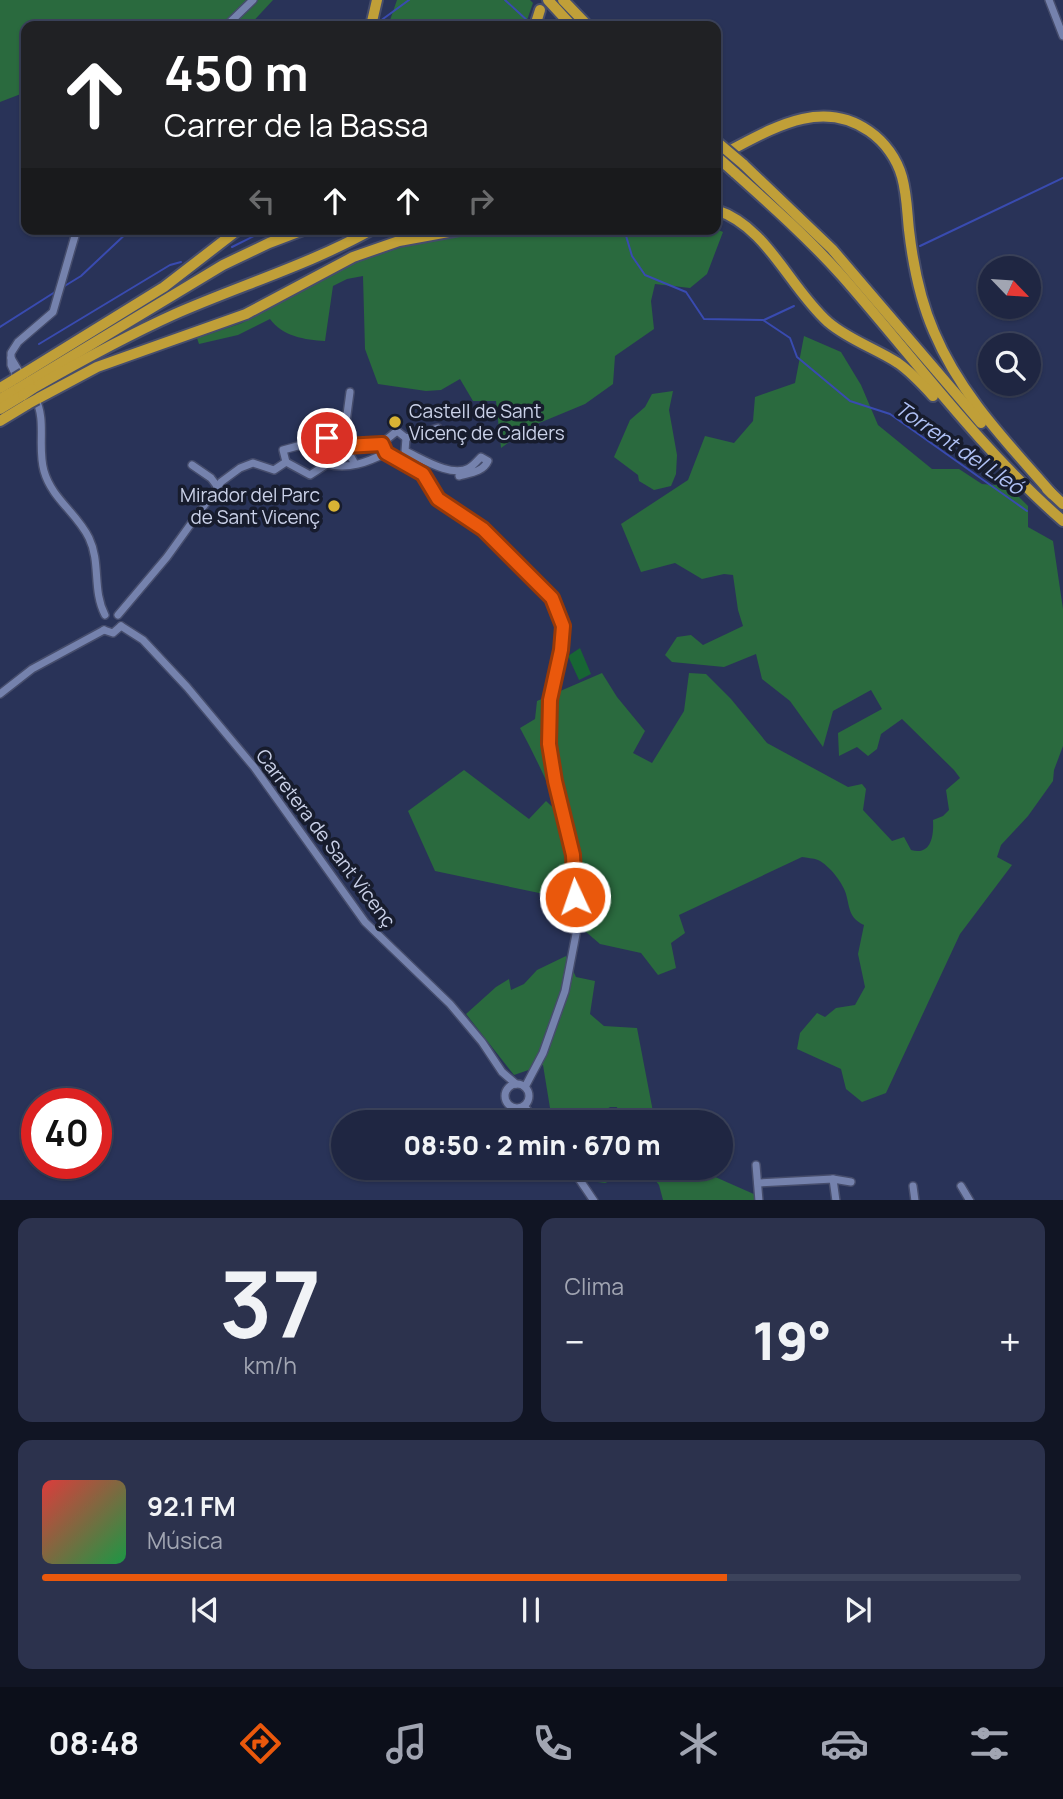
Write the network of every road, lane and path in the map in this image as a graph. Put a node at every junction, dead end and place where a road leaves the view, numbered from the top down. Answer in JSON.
{"nodes":[{"id":1,"x":253,"y":0,"type":"edge"},
{"id":2,"x":377,"y":0,"type":"edge"},
{"id":3,"x":548,"y":0,"type":"edge"},
{"id":4,"x":563,"y":0,"type":"edge"},
{"id":5,"x":1049,"y":0,"type":"edge"},
{"id":6,"x":540,"y":10,"type":"dead end"},
{"id":7,"x":231,"y":21,"type":"edge"},
{"id":8,"x":372,"y":21,"type":"edge"},
{"id":9,"x":536,"y":21,"type":"edge"},
{"id":10,"x":567,"y":21,"type":"edge"},
{"id":11,"x":583,"y":21,"type":"edge"},
{"id":12,"x":1063,"y":36,"type":"edge"},
{"id":13,"x":721,"y":146,"type":"edge"},
{"id":14,"x":721,"y":154,"type":"edge"},
{"id":15,"x":721,"y":159,"type":"edge"},
{"id":16,"x":739,"y":168,"type":"junction"},
{"id":17,"x":721,"y":212,"type":"edge"},
{"id":18,"x":74,"y":235,"type":"edge"},
{"id":19,"x":231,"y":235,"type":"edge"},
{"id":20,"x":290,"y":235,"type":"edge"},
{"id":21,"x":361,"y":235,"type":"edge"},
{"id":22,"x":431,"y":235,"type":"edge"},
{"id":23,"x":0,"y":356,"type":"edge"},
{"id":24,"x":10,"y":357,"type":"junction"},
{"id":25,"x":0,"y":388,"type":"edge"},
{"id":26,"x":26,"y":389,"type":"junction"},
{"id":27,"x":350,"y":392,"type":"dead end"},
{"id":28,"x":0,"y":399,"type":"edge"},
{"id":29,"x":0,"y":408,"type":"edge"},
{"id":30,"x":0,"y":421,"type":"edge"},
{"id":31,"x":438,"y":428,"type":"dead end"},
{"id":32,"x":406,"y":438,"type":"junction"},
{"id":33,"x":382,"y":444,"type":"junction"},
{"id":34,"x":345,"y":446,"type":"junction"},
{"id":35,"x":386,"y":453,"type":"junction"},
{"id":36,"x":286,"y":462,"type":"junction"},
{"id":37,"x":355,"y":464,"type":"junction"},
{"id":38,"x":191,"y":465,"type":"dead end"},
{"id":39,"x":460,"y":476,"type":"dead end"},
{"id":40,"x":217,"y":486,"type":"junction"},
{"id":41,"x":1052,"y":494,"type":"junction"},
{"id":42,"x":1063,"y":504,"type":"edge"},
{"id":43,"x":1063,"y":521,"type":"edge"},
{"id":44,"x":1063,"y":530,"type":"edge"},
{"id":45,"x":105,"y":615,"type":"junction"},
{"id":46,"x":118,"y":615,"type":"junction"},
{"id":47,"x":121,"y":626,"type":"junction"},
{"id":48,"x":104,"y":629,"type":"junction"},
{"id":49,"x":0,"y":694,"type":"edge"},
{"id":50,"x":502,"y":1072,"type":"junction"},
{"id":51,"x":516,"y":1084,"type":"junction"},
{"id":52,"x":525,"y":1087,"type":"junction"},
{"id":53,"x":505,"y":1094,"type":"junction"},
{"id":54,"x":524,"y":1106,"type":"junction"},
{"id":55,"x":527,"y":1110,"type":"edge"},
{"id":56,"x":756,"y":1165,"type":"dead end"},
{"id":57,"x":833,"y":1179,"type":"junction"},
{"id":58,"x":580,"y":1180,"type":"edge"},
{"id":59,"x":851,"y":1182,"type":"dead end"},
{"id":60,"x":758,"y":1184,"type":"junction"},
{"id":61,"x":913,"y":1186,"type":"dead end"},
{"id":62,"x":961,"y":1186,"type":"dead end"},
{"id":63,"x":594,"y":1200,"type":"edge"},
{"id":64,"x":759,"y":1200,"type":"edge"},
{"id":65,"x":836,"y":1200,"type":"edge"},
{"id":66,"x":915,"y":1200,"type":"edge"},
{"id":67,"x":970,"y":1200,"type":"edge"}],
"edges":[{"from":1,"to":7,"type":"street"},
{"from":2,"to":8,"type":"highway"},
{"from":3,"to":10,"type":"highway"},
{"from":4,"to":11,"type":"highway"},
{"from":5,"to":12,"type":"street"},
{"from":6,"to":9,"type":"highway"},
{"from":13,"to":16,"type":"highway","bridge":true},
{"from":14,"to":41,"type":"highway"},
{"from":15,"to":16,"type":"highway","bridge":true},
{"from":16,"to":41,"type":"highway"},
{"from":16,"to":43,"type":"highway"},
{"from":17,"to":44,"type":"highway"},
{"from":18,"to":24,"type":"street"},
{"from":19,"to":26,"type":"highway"},
{"from":20,"to":26,"type":"highway"},
{"from":21,"to":26,"type":"highway"},
{"from":22,"to":26,"type":"highway"},
{"from":23,"to":24,"type":"street"},
{"from":24,"to":45,"type":"street"},
{"from":25,"to":26,"type":"highway"},
{"from":26,"to":28,"type":"highway"},
{"from":26,"to":29,"type":"highway"},
{"from":26,"to":30,"type":"highway"},
{"from":27,"to":34,"type":"street"},
{"from":31,"to":32,"type":"street"},
{"from":32,"to":33,"type":"street"},
{"from":32,"to":39,"type":"street"},
{"from":33,"to":34,"type":"street"},
{"from":33,"to":35,"type":"street"},
{"from":34,"to":36,"type":"street"},
{"from":34,"to":37,"type":"street"},
{"from":35,"to":37,"type":"street"},
{"from":35,"to":52,"type":"street"},
{"from":36,"to":37,"type":"street"},
{"from":36,"to":40,"type":"street"},
{"from":38,"to":40,"type":"street"},
{"from":40,"to":46,"type":"street"},
{"from":41,"to":42,"type":"highway"},
{"from":45,"to":46,"type":"street"},
{"from":45,"to":48,"type":"street"},
{"from":46,"to":47,"type":"street"},
{"from":47,"to":48,"type":"street"},
{"from":47,"to":50,"type":"street","name":"Carretera de Sant Vicenç"},
{"from":48,"to":49,"type":"street"},
{"from":50,"to":51,"type":"street","name":"Carretera de Sant Vicenç"},
{"from":50,"to":53,"type":"street","name":"Carretera de Sant Vicenç"},
{"from":51,"to":52,"type":"street"},
{"from":51,"to":53,"type":"street"},
{"from":52,"to":54,"type":"street"},
{"from":53,"to":54,"type":"street"},
{"from":54,"to":55,"type":"street"},
{"from":56,"to":60,"type":"street"},
{"from":57,"to":59,"type":"street"},
{"from":57,"to":60,"type":"street"},
{"from":57,"to":65,"type":"street"},
{"from":58,"to":63,"type":"street"},
{"from":60,"to":64,"type":"street"},
{"from":61,"to":66,"type":"street"},
{"from":62,"to":67,"type":"street"}]}
